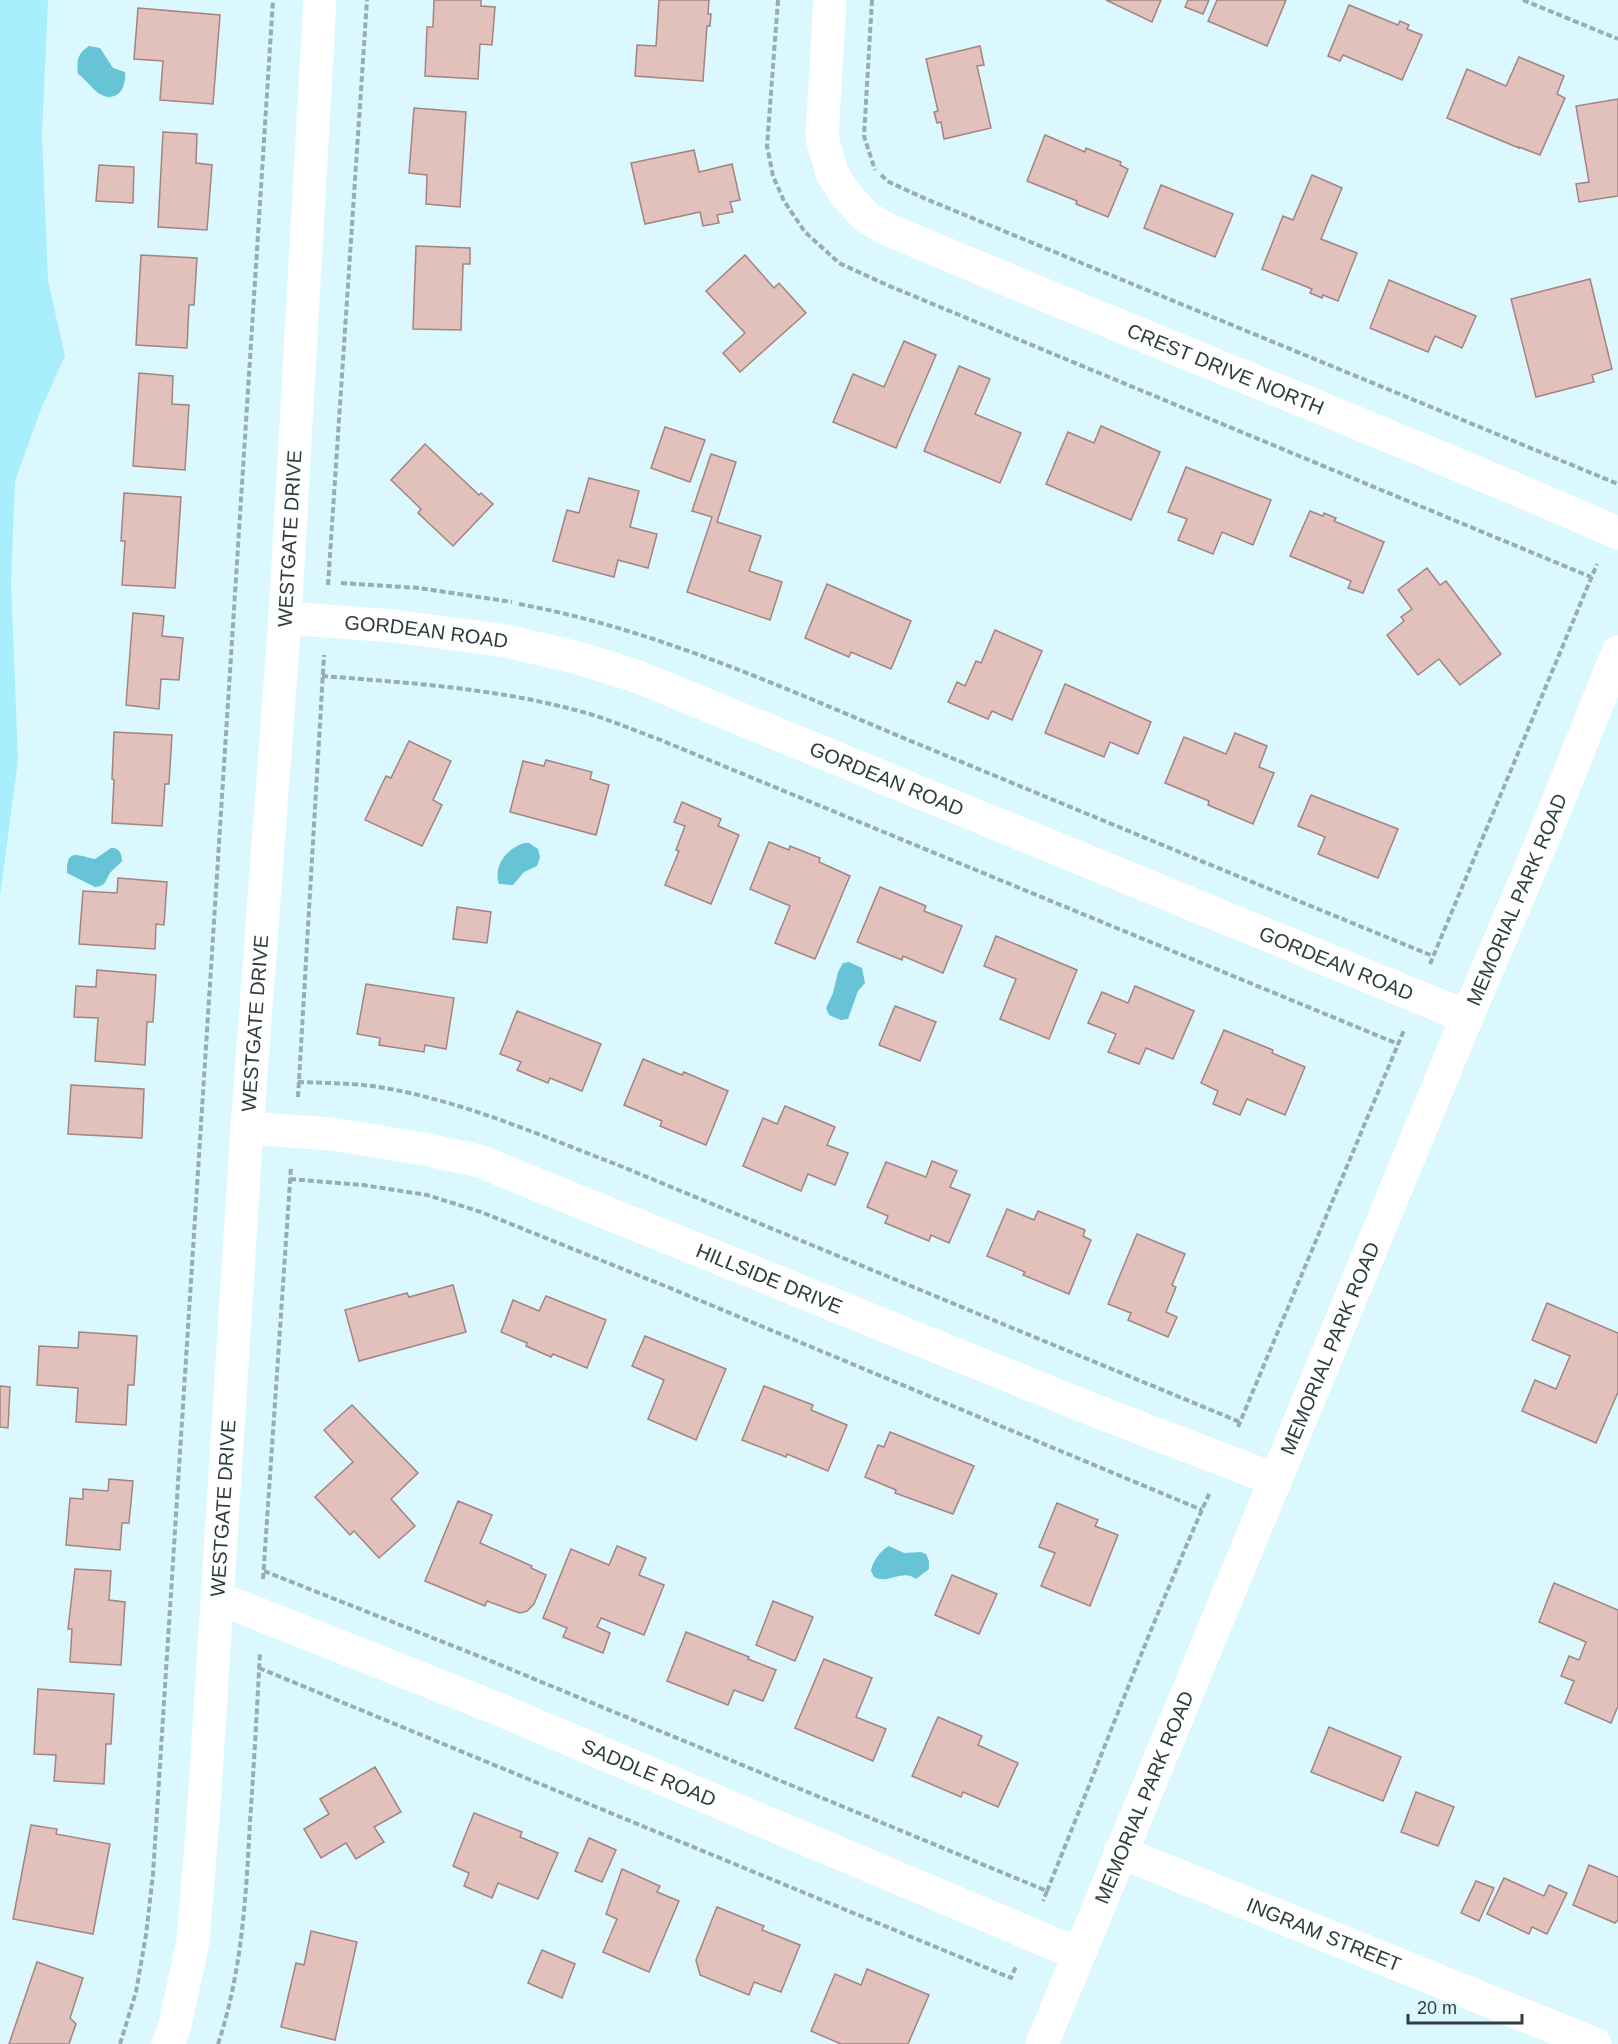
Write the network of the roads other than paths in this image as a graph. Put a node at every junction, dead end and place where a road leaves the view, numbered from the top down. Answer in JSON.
{"nodes":[{"id":1,"x":320,"y":0,"type":"edge"},
{"id":2,"x":830,"y":0,"type":"edge"},
{"id":3,"x":1615,"y":531,"type":"edge"},
{"id":4,"x":285,"y":618,"type":"junction"},
{"id":5,"x":1618,"y":652,"type":"edge"},
{"id":6,"x":1467,"y":1017,"type":"junction"},
{"id":7,"x":247,"y":1128,"type":"junction"},
{"id":8,"x":1276,"y":1480,"type":"junction"},
{"id":9,"x":218,"y":1598,"type":"junction"},
{"id":10,"x":1120,"y":1852,"type":"junction"},
{"id":11,"x":1078,"y":1954,"type":"junction"},
{"id":12,"x":168,"y":2044,"type":"edge"},
{"id":13,"x":1042,"y":2044,"type":"edge"},
{"id":14,"x":1595,"y":2044,"type":"edge"}],
"edges":[{"from":1,"to":4,"type":"street","name":"WESTGATE DRIVE"},
{"from":2,"to":3,"type":"street","name":"CREST DRIVE NORTH"},
{"from":4,"to":6,"type":"street","name":"GORDEAN ROAD"},
{"from":4,"to":7,"type":"street","name":"WESTGATE DRIVE"},
{"from":5,"to":6,"type":"street","name":"MEMORIAL PARK ROAD"},
{"from":6,"to":8,"type":"street","name":"MEMORIAL PARK ROAD"},
{"from":7,"to":8,"type":"street","name":"HILLSIDE DRIVE"},
{"from":7,"to":9,"type":"street","name":"WESTGATE DRIVE"},
{"from":8,"to":10,"type":"street","name":"MEMORIAL PARK ROAD"},
{"from":9,"to":11,"type":"street","name":"SADDLE ROAD"},
{"from":9,"to":12,"type":"street","name":"WESTGATE DRIVE"},
{"from":10,"to":11,"type":"street","name":"MEMORIAL PARK ROAD"},
{"from":10,"to":14,"type":"street","name":"INGRAM STREET"},
{"from":11,"to":13,"type":"street","name":"MEMORIAL PARK ROAD"}]}
